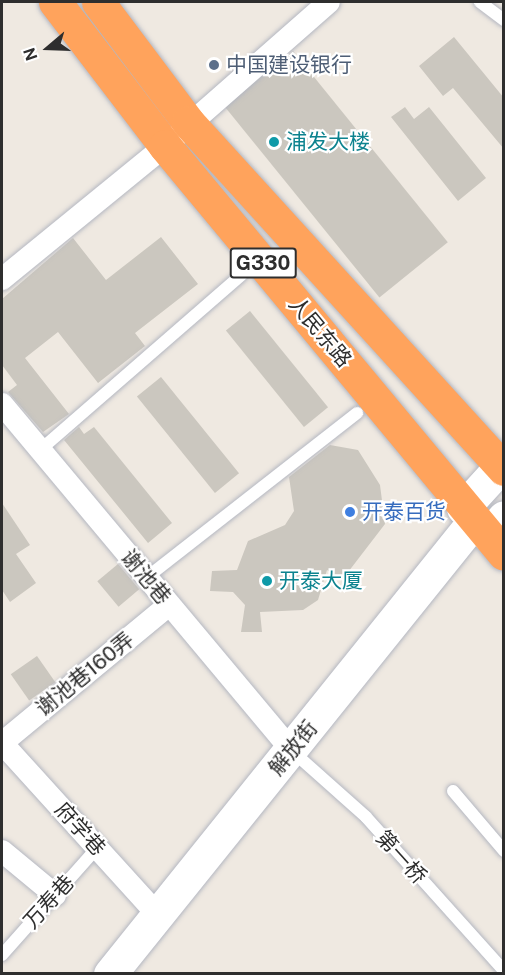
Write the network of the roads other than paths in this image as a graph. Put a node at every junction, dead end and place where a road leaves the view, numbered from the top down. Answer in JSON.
{"nodes":[{"id":1,"x":55,"y":2,"type":"edge"},
{"id":2,"x":98,"y":2,"type":"edge"},
{"id":3,"x":329,"y":2,"type":"edge"},
{"id":4,"x":480,"y":2,"type":"edge"},
{"id":5,"x":504,"y":20,"type":"edge"},
{"id":6,"x":188,"y":122,"type":"junction"},
{"id":7,"x":165,"y":146,"type":"junction"},
{"id":8,"x":241,"y":274,"type":"dead end"},
{"id":9,"x":2,"y":279,"type":"edge"},
{"id":10,"x":2,"y":404,"type":"edge"},
{"id":11,"x":357,"y":413,"type":"dead end"},
{"id":12,"x":40,"y":450,"type":"junction"},
{"id":13,"x":503,"y":466,"type":"edge"},
{"id":14,"x":486,"y":527,"type":"edge"},
{"id":15,"x":146,"y":578,"type":"junction"},
{"id":16,"x":169,"y":605,"type":"junction"},
{"id":17,"x":291,"y":750,"type":"junction"},
{"id":18,"x":6,"y":758,"type":"edge"},
{"id":19,"x":453,"y":791,"type":"dead end"},
{"id":20,"x":97,"y":848,"type":"junction"},
{"id":21,"x":2,"y":851,"type":"edge"},
{"id":22,"x":504,"y":851,"type":"edge"},
{"id":23,"x":55,"y":895,"type":"junction"},
{"id":24,"x":158,"y":915,"type":"junction"},
{"id":25,"x":2,"y":955,"type":"edge"},
{"id":26,"x":118,"y":970,"type":"edge"},
{"id":27,"x":504,"y":971,"type":"edge"}],
"edges":[{"from":1,"to":7,"type":"highway","name":"人民东路","number":"G330"},
{"from":2,"to":6,"type":"highway","name":"人民东路","number":"G330"},
{"from":3,"to":6,"type":"street"},
{"from":4,"to":5,"type":"lane"},
{"from":6,"to":7,"type":"street"},
{"from":6,"to":13,"type":"highway","name":"人民东路","number":"G330"},
{"from":7,"to":9,"type":"street"},
{"from":7,"to":14,"type":"highway","name":"人民东路","number":"G330"},
{"from":8,"to":12,"type":"lane"},
{"from":10,"to":12,"type":"street","name":"谢池巷"},
{"from":11,"to":15,"type":"lane"},
{"from":12,"to":15,"type":"street","name":"谢池巷"},
{"from":13,"to":14,"type":"street","name":"解放街"},
{"from":14,"to":17,"type":"street","name":"解放街"},
{"from":15,"to":16,"type":"street","name":"谢池巷"},
{"from":16,"to":17,"type":"street","name":"谢池巷"},
{"from":16,"to":18,"type":"street","name":"谢池巷160弄"},
{"from":17,"to":24,"type":"street","name":"解放街"},
{"from":17,"to":27,"type":"lane","name":"第一桥"},
{"from":18,"to":20,"type":"street","name":"府学巷"},
{"from":19,"to":22,"type":"lane"},
{"from":20,"to":23,"type":"lane","name":"万寿巷"},
{"from":20,"to":24,"type":"street","name":"府学巷"},
{"from":21,"to":23,"type":"street"},
{"from":23,"to":25,"type":"lane","name":"万寿巷"},
{"from":24,"to":26,"type":"street","name":"解放街"}]}
